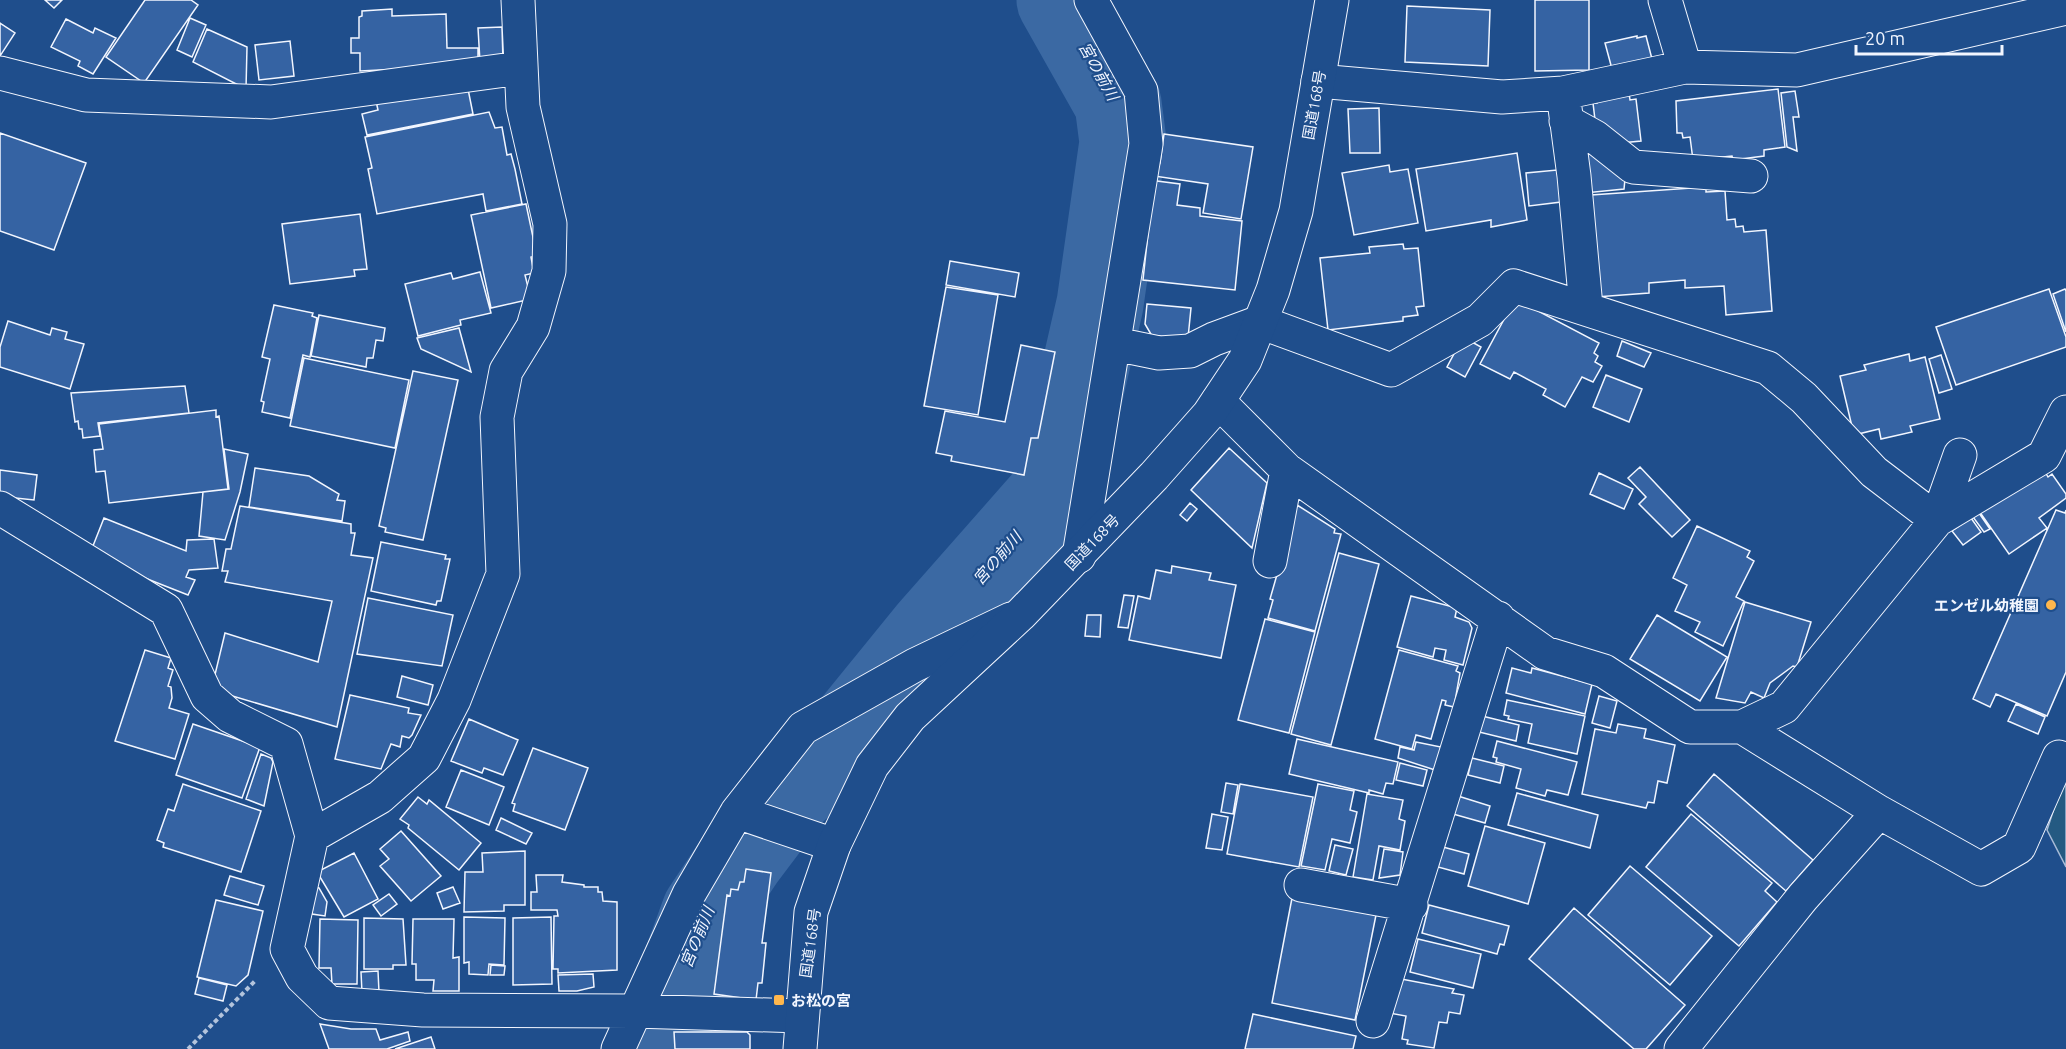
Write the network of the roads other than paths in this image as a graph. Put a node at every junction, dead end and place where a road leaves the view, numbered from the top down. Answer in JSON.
{"nodes":[{"id":1,"x":518,"y":0,"type":"edge"},
{"id":2,"x":1091,"y":0,"type":"edge"},
{"id":3,"x":1332,"y":0,"type":"edge"},
{"id":4,"x":1665,"y":0,"type":"edge"},
{"id":5,"x":2066,"y":8,"type":"edge"},
{"id":6,"x":519,"y":68,"type":"junction"},
{"id":7,"x":1685,"y":68,"type":"junction"},
{"id":8,"x":0,"y":73,"type":"edge"},
{"id":9,"x":1318,"y":81,"type":"junction"},
{"id":10,"x":1564,"y":107,"type":"junction"},
{"id":11,"x":1751,"y":176,"type":"dead end"},
{"id":12,"x":1586,"y":307,"type":"junction"},
{"id":13,"x":1260,"y":322,"type":"junction"},
{"id":14,"x":1115,"y":344,"type":"junction"},
{"id":15,"x":1218,"y":401,"type":"junction"},
{"id":16,"x":2066,"y":412,"type":"edge"},
{"id":17,"x":1960,"y":455,"type":"dead end"},
{"id":18,"x":1287,"y":470,"type":"junction"},
{"id":19,"x":0,"y":508,"type":"edge"},
{"id":20,"x":1937,"y":520,"type":"junction"},
{"id":21,"x":1079,"y":556,"type":"junction"},
{"id":22,"x":1270,"y":561,"type":"dead end"},
{"id":23,"x":1020,"y":615,"type":"junction"},
{"id":24,"x":1498,"y":618,"type":"junction"},
{"id":25,"x":1742,"y":727,"type":"junction"},
{"id":26,"x":2059,"y":758,"type":"dead end"},
{"id":27,"x":736,"y":812,"type":"junction"},
{"id":28,"x":1879,"y":812,"type":"junction"},
{"id":29,"x":312,"y":836,"type":"junction"},
{"id":30,"x":834,"y":845,"type":"junction"},
{"id":31,"x":1301,"y":885,"type":"dead end"},
{"id":32,"x":1411,"y":905,"type":"junction"},
{"id":33,"x":634,"y":1011,"type":"junction"},
{"id":34,"x":801,"y":1016,"type":"junction"},
{"id":35,"x":1373,"y":1021,"type":"dead end"},
{"id":36,"x":618,"y":1049,"type":"edge"},
{"id":37,"x":800,"y":1049,"type":"edge"},
{"id":38,"x":1681,"y":1049,"type":"edge"}],
"edges":[{"from":1,"to":6,"type":"main road"},
{"from":2,"to":14,"type":"main road"},
{"from":3,"to":9,"type":"main road","name":"国道168号"},
{"from":4,"to":7,"type":"main road"},
{"from":5,"to":7,"type":"main road"},
{"from":6,"to":8,"type":"main road"},
{"from":6,"to":29,"type":"main road"},
{"from":7,"to":10,"type":"main road"},
{"from":9,"to":10,"type":"main road"},
{"from":9,"to":13,"type":"main road","name":"国道168号"},
{"from":10,"to":11,"type":"main road"},
{"from":10,"to":12,"type":"main road"},
{"from":12,"to":13,"type":"main road"},
{"from":12,"to":20,"type":"main road"},
{"from":13,"to":14,"type":"main road"},
{"from":13,"to":15,"type":"main road","name":"国道168号"},
{"from":14,"to":21,"type":"main road"},
{"from":15,"to":18,"type":"main road"},
{"from":15,"to":21,"type":"main road","name":"国道168号"},
{"from":16,"to":20,"type":"main road"},
{"from":17,"to":20,"type":"main road"},
{"from":18,"to":22,"type":"main road"},
{"from":18,"to":24,"type":"main road"},
{"from":19,"to":29,"type":"main road"},
{"from":20,"to":25,"type":"main road"},
{"from":21,"to":23,"type":"main road","name":"国道168号"},
{"from":23,"to":27,"type":"main road"},
{"from":23,"to":30,"type":"main road","name":"国道168号"},
{"from":24,"to":25,"type":"main road"},
{"from":24,"to":32,"type":"main road"},
{"from":25,"to":28,"type":"main road"},
{"from":26,"to":28,"type":"main road"},
{"from":27,"to":30,"type":"main road"},
{"from":27,"to":33,"type":"main road"},
{"from":28,"to":38,"type":"main road"},
{"from":29,"to":33,"type":"main road"},
{"from":30,"to":34,"type":"main road","name":"国道168号"},
{"from":31,"to":32,"type":"main road"},
{"from":32,"to":35,"type":"main road"},
{"from":33,"to":34,"type":"main road"},
{"from":33,"to":36,"type":"main road"},
{"from":34,"to":37,"type":"main road","name":"国道168号"}]}
